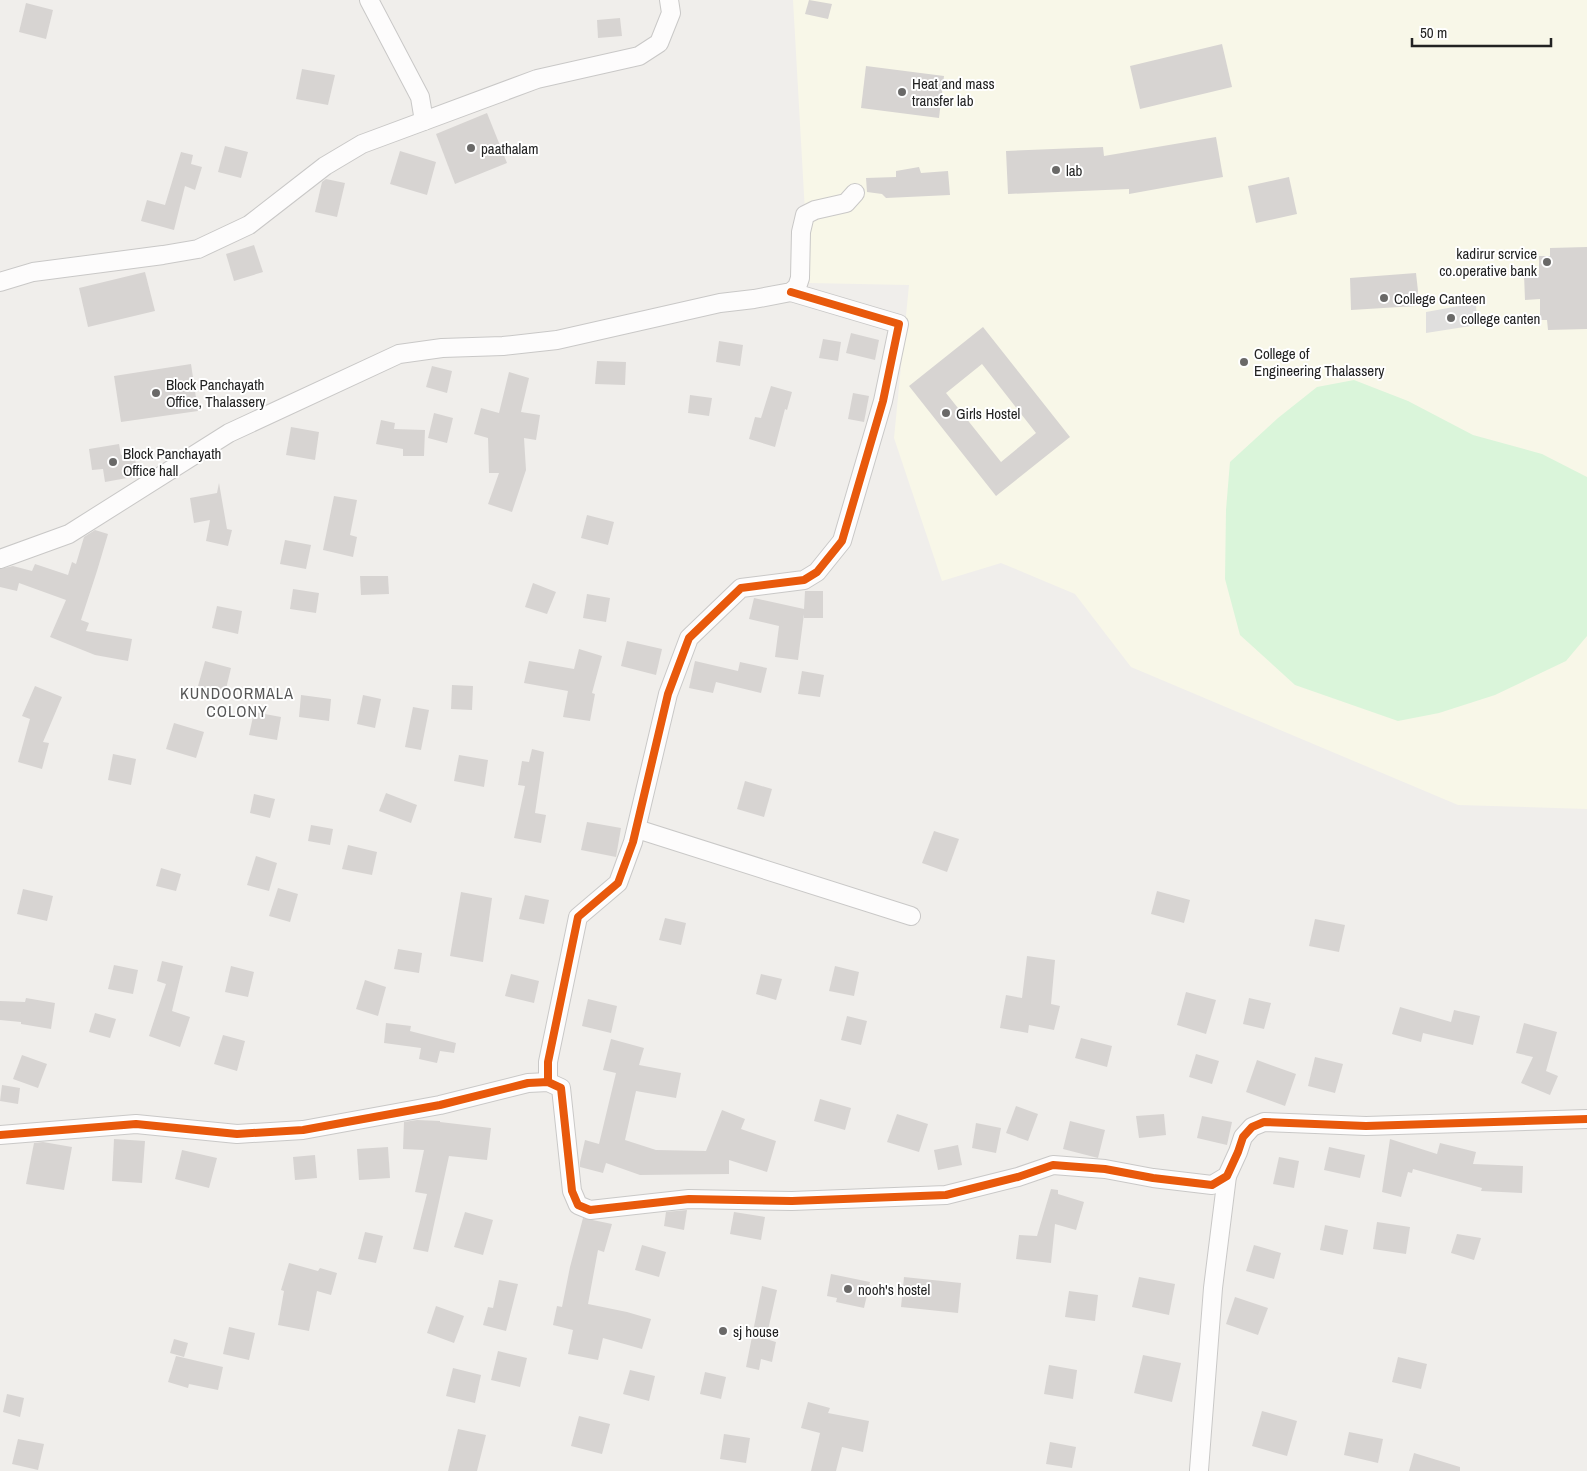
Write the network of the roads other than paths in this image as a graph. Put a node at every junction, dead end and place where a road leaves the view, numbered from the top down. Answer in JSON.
{"nodes":[{"id":1,"x":369,"y":0,"type":"edge"},
{"id":2,"x":669,"y":0,"type":"edge"},
{"id":3,"x":424,"y":121,"type":"junction"},
{"id":4,"x":855,"y":193,"type":"dead end"},
{"id":5,"x":0,"y":282,"type":"edge"},
{"id":6,"x":791,"y":292,"type":"junction"},
{"id":7,"x":0,"y":559,"type":"edge"},
{"id":8,"x":637,"y":829,"type":"junction"},
{"id":9,"x":911,"y":916,"type":"dead end"},
{"id":10,"x":548,"y":1082,"type":"junction"},
{"id":11,"x":1587,"y":1120,"type":"edge"},
{"id":12,"x":0,"y":1136,"type":"edge"},
{"id":13,"x":1227,"y":1176,"type":"junction"},
{"id":14,"x":1199,"y":1470,"type":"edge"}],
"edges":[{"from":1,"to":3,"type":"street"},
{"from":2,"to":3,"type":"street"},
{"from":3,"to":5,"type":"street"},
{"from":4,"to":6,"type":"street"},
{"from":6,"to":7,"type":"street"},
{"from":6,"to":8,"type":"street"},
{"from":8,"to":9,"type":"street"},
{"from":8,"to":10,"type":"street"},
{"from":10,"to":12,"type":"street"},
{"from":10,"to":13,"type":"street"},
{"from":11,"to":13,"type":"street"},
{"from":13,"to":14,"type":"street"}]}
